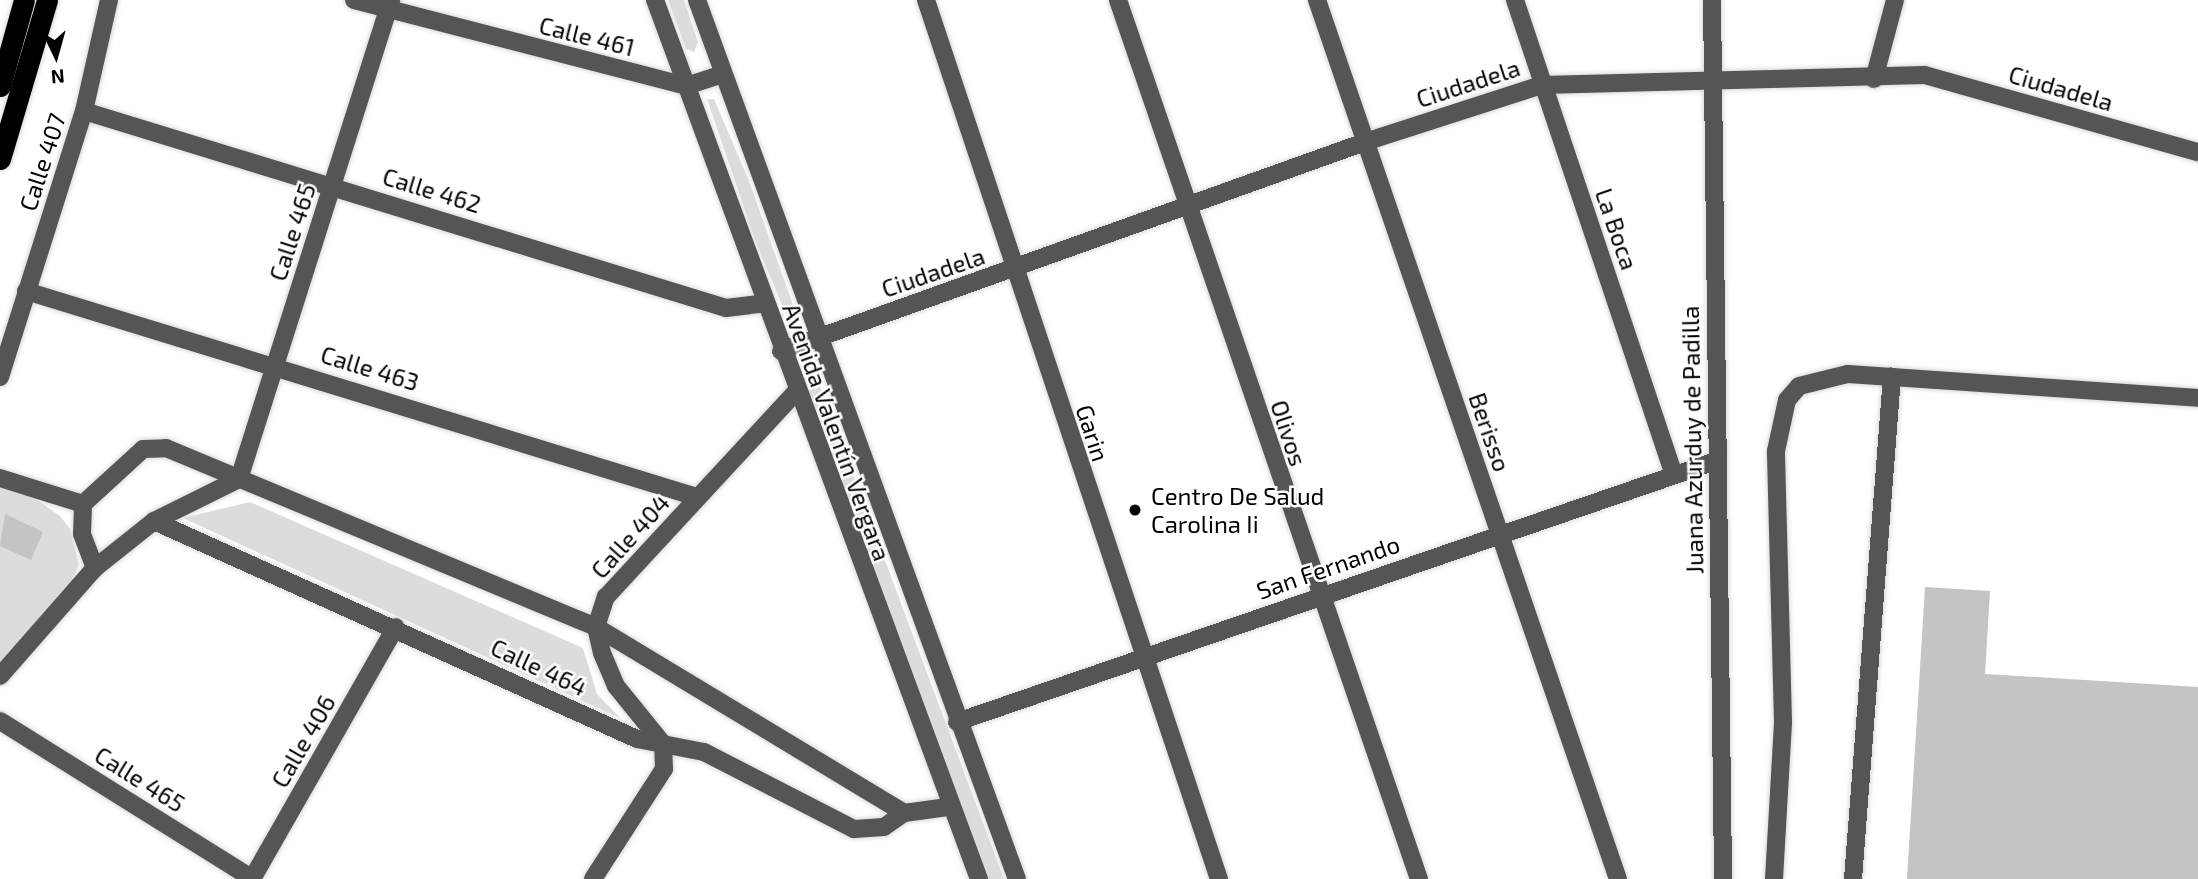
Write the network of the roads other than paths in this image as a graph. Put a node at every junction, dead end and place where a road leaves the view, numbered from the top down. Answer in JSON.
{"nodes":[{"id":1,"x":24,"y":0,"type":"edge"},
{"id":2,"x":47,"y":0,"type":"edge"},
{"id":3,"x":109,"y":0,"type":"edge"},
{"id":4,"x":354,"y":0,"type":"edge"},
{"id":5,"x":655,"y":0,"type":"edge"},
{"id":6,"x":697,"y":0,"type":"edge"},
{"id":7,"x":926,"y":0,"type":"edge"},
{"id":8,"x":1118,"y":0,"type":"edge"},
{"id":9,"x":1317,"y":0,"type":"edge"},
{"id":10,"x":1515,"y":0,"type":"edge"},
{"id":11,"x":1712,"y":0,"type":"edge"},
{"id":12,"x":1895,"y":0,"type":"edge"},
{"id":13,"x":389,"y":5,"type":"edge"},
{"id":14,"x":723,"y":74,"type":"junction"},
{"id":15,"x":1712,"y":78,"type":"junction"},
{"id":16,"x":1874,"y":79,"type":"junction"},
{"id":17,"x":1542,"y":85,"type":"junction"},
{"id":18,"x":0,"y":86,"type":"edge"},
{"id":19,"x":686,"y":86,"type":"junction"},
{"id":20,"x":84,"y":111,"type":"junction"},
{"id":21,"x":1365,"y":142,"type":"junction"},
{"id":22,"x":2198,"y":152,"type":"edge"},
{"id":23,"x":0,"y":159,"type":"edge"},
{"id":24,"x":332,"y":185,"type":"junction"},
{"id":25,"x":1188,"y":204,"type":"junction"},
{"id":26,"x":1015,"y":271,"type":"junction"},
{"id":27,"x":26,"y":291,"type":"junction"},
{"id":28,"x":765,"y":303,"type":"junction"},
{"id":29,"x":816,"y":337,"type":"junction"},
{"id":30,"x":780,"y":351,"type":"junction"},
{"id":31,"x":276,"y":364,"type":"junction"},
{"id":32,"x":0,"y":377,"type":"edge"},
{"id":33,"x":1892,"y":377,"type":"junction"},
{"id":34,"x":796,"y":392,"type":"junction"},
{"id":35,"x":2198,"y":398,"type":"edge"},
{"id":36,"x":1716,"y":461,"type":"junction"},
{"id":37,"x":1674,"y":474,"type":"junction"},
{"id":38,"x":0,"y":478,"type":"edge"},
{"id":39,"x":239,"y":479,"type":"junction"},
{"id":40,"x":697,"y":497,"type":"junction"},
{"id":41,"x":83,"y":504,"type":"junction"},
{"id":42,"x":154,"y":521,"type":"junction"},
{"id":43,"x":1500,"y":535,"type":"junction"},
{"id":44,"x":95,"y":568,"type":"junction"},
{"id":45,"x":1318,"y":597,"type":"junction"},
{"id":46,"x":396,"y":627,"type":"junction"},
{"id":47,"x":596,"y":627,"type":"junction"},
{"id":48,"x":1141,"y":657,"type":"junction"},
{"id":49,"x":0,"y":676,"type":"edge"},
{"id":50,"x":0,"y":721,"type":"edge"},
{"id":51,"x":957,"y":722,"type":"junction"},
{"id":52,"x":663,"y":744,"type":"junction"},
{"id":53,"x":948,"y":807,"type":"junction"},
{"id":54,"x":904,"y":813,"type":"junction"},
{"id":55,"x":252,"y":879,"type":"edge"},
{"id":56,"x":593,"y":879,"type":"edge"},
{"id":57,"x":979,"y":879,"type":"edge"},
{"id":58,"x":1017,"y":879,"type":"edge"},
{"id":59,"x":1219,"y":879,"type":"edge"},
{"id":60,"x":1419,"y":879,"type":"edge"},
{"id":61,"x":1618,"y":879,"type":"edge"},
{"id":62,"x":1723,"y":879,"type":"edge"},
{"id":63,"x":1773,"y":879,"type":"edge"},
{"id":64,"x":1853,"y":879,"type":"edge"}],
"edges":[{"from":1,"to":18,"type":"highway"},
{"from":2,"to":23,"type":"highway"},
{"from":3,"to":20,"type":"street","name":"Calle 407"},
{"from":4,"to":13,"type":"street","name":"Calle 461"},
{"from":5,"to":19,"type":"street","name":"Avenida Valentín Vergara"},
{"from":6,"to":14,"type":"street","name":"Avenida Valentín Vergara"},
{"from":7,"to":26,"type":"street","name":"Garin"},
{"from":8,"to":25,"type":"street","name":"Olivos"},
{"from":9,"to":21,"type":"street","name":"Berisso"},
{"from":10,"to":17,"type":"street","name":"La Boca"},
{"from":11,"to":15,"type":"street","name":"Juana Azurduy de Padilla"},
{"from":12,"to":16,"type":"street"},
{"from":13,"to":19,"type":"street","name":"Calle 461"},
{"from":13,"to":24,"type":"street","name":"Calle 465"},
{"from":14,"to":19,"type":"street"},
{"from":14,"to":29,"type":"street","name":"Avenida Valentín Vergara"},
{"from":15,"to":16,"type":"street","name":"Ciudadela"},
{"from":15,"to":17,"type":"street","name":"Ciudadela"},
{"from":15,"to":36,"type":"street","name":"Juana Azurduy de Padilla"},
{"from":16,"to":22,"type":"street","name":"Ciudadela"},
{"from":17,"to":21,"type":"street","name":"Ciudadela"},
{"from":17,"to":37,"type":"street","name":"La Boca"},
{"from":19,"to":28,"type":"street","name":"Avenida Valentín Vergara"},
{"from":20,"to":24,"type":"street","name":"Calle 462"},
{"from":20,"to":27,"type":"street","name":"Calle 407"},
{"from":21,"to":25,"type":"street","name":"Ciudadela"},
{"from":21,"to":43,"type":"street","name":"Berisso"},
{"from":24,"to":28,"type":"street","name":"Calle 462"},
{"from":24,"to":31,"type":"street","name":"Calle 465"},
{"from":25,"to":26,"type":"street","name":"Ciudadela"},
{"from":25,"to":45,"type":"street","name":"Olivos"},
{"from":26,"to":29,"type":"street","name":"Ciudadela"},
{"from":26,"to":48,"type":"street","name":"Garin"},
{"from":27,"to":31,"type":"street","name":"Calle 463"},
{"from":27,"to":32,"type":"street","name":"Calle 407"},
{"from":28,"to":30,"type":"street","name":"Avenida Valentín Vergara"},
{"from":29,"to":30,"type":"street","name":"Ciudadela"},
{"from":29,"to":51,"type":"street","name":"Avenida Valentín Vergara"},
{"from":30,"to":34,"type":"street","name":"Avenida Valentín Vergara"},
{"from":31,"to":39,"type":"street","name":"Calle 465"},
{"from":31,"to":40,"type":"street","name":"Calle 463"},
{"from":33,"to":35,"type":"street"},
{"from":33,"to":63,"type":"street"},
{"from":33,"to":64,"type":"street"},
{"from":34,"to":40,"type":"street","name":"Calle 404"},
{"from":34,"to":53,"type":"street","name":"Avenida Valentín Vergara"},
{"from":36,"to":37,"type":"street","name":"San Fernando"},
{"from":36,"to":62,"type":"street","name":"Juana Azurduy de Padilla"},
{"from":37,"to":43,"type":"street","name":"San Fernando"},
{"from":38,"to":41,"type":"street"},
{"from":39,"to":41,"type":"street"},
{"from":39,"to":42,"type":"street"},
{"from":39,"to":47,"type":"street"},
{"from":40,"to":47,"type":"street","name":"Calle 404"},
{"from":41,"to":44,"type":"street"},
{"from":42,"to":44,"type":"street"},
{"from":42,"to":46,"type":"street","name":"Calle 464"},
{"from":43,"to":45,"type":"street","name":"San Fernando"},
{"from":43,"to":61,"type":"street","name":"Berisso"},
{"from":44,"to":49,"type":"street"},
{"from":45,"to":48,"type":"street","name":"San Fernando"},
{"from":45,"to":60,"type":"street","name":"Olivos"},
{"from":46,"to":52,"type":"street","name":"Calle 464"},
{"from":46,"to":55,"type":"street","name":"Calle 406"},
{"from":47,"to":52,"type":"street"},
{"from":47,"to":54,"type":"street"},
{"from":48,"to":51,"type":"street","name":"San Fernando"},
{"from":48,"to":59,"type":"street","name":"Garin"},
{"from":50,"to":55,"type":"street","name":"Calle 465"},
{"from":51,"to":58,"type":"street","name":"Avenida Valentín Vergara"},
{"from":52,"to":54,"type":"street","name":"Calle 464"},
{"from":52,"to":56,"type":"street"},
{"from":53,"to":54,"type":"street","name":"Calle 464"},
{"from":53,"to":57,"type":"street","name":"Avenida Valentín Vergara"}]}
